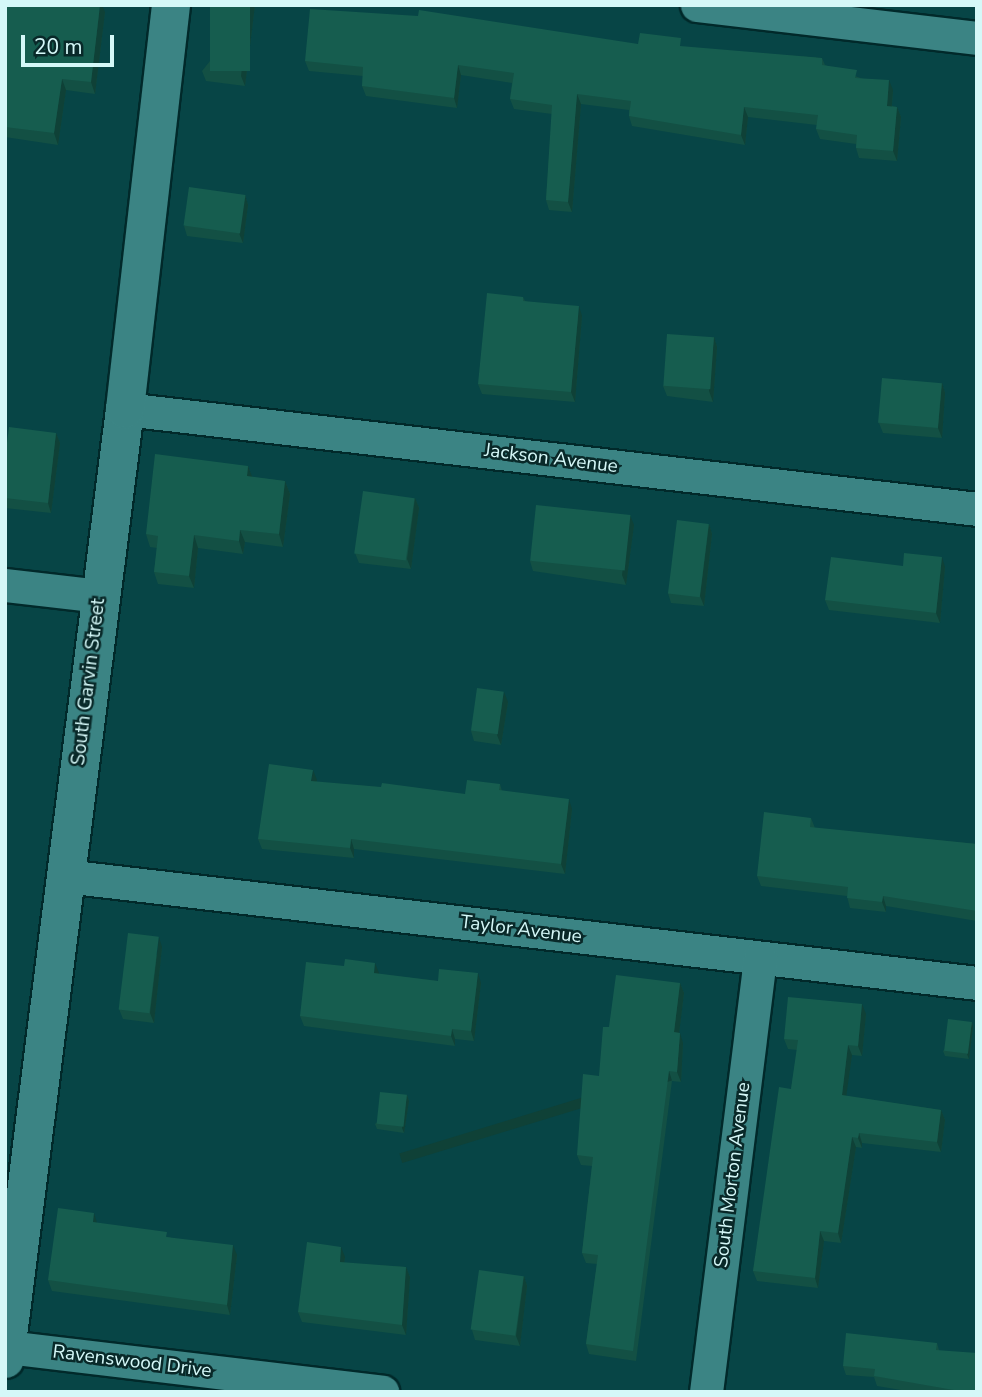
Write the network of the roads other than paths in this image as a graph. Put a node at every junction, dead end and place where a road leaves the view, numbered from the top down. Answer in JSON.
{"nodes":[{"id":1,"x":171,"y":5,"type":"edge"},
{"id":2,"x":697,"y":5,"type":"edge"},
{"id":3,"x":977,"y":38,"type":"edge"},
{"id":4,"x":125,"y":409,"type":"junction"},
{"id":5,"x":977,"y":509,"type":"edge"},
{"id":6,"x":5,"y":585,"type":"edge"},
{"id":7,"x":100,"y":596,"type":"junction"},
{"id":8,"x":65,"y":876,"type":"junction"},
{"id":9,"x":760,"y":958,"type":"junction"},
{"id":10,"x":977,"y":983,"type":"edge"},
{"id":11,"x":13,"y":1228,"type":"edge"},
{"id":12,"x":6,"y":1353,"type":"edge"},
{"id":13,"x":382,"y":1392,"type":"edge"},
{"id":14,"x":706,"y":1392,"type":"edge"}],
"edges":[{"from":1,"to":4,"type":"street","name":"South Garvin Street"},
{"from":2,"to":3,"type":"street"},
{"from":4,"to":5,"type":"street","name":"Jackson Avenue"},
{"from":4,"to":7,"type":"street","name":"South Garvin Street"},
{"from":6,"to":7,"type":"street"},
{"from":7,"to":8,"type":"street","name":"South Garvin Street"},
{"from":8,"to":9,"type":"street","name":"Taylor Avenue"},
{"from":8,"to":11,"type":"street","name":"South Garvin Street"},
{"from":9,"to":10,"type":"street","name":"Taylor Avenue"},
{"from":9,"to":14,"type":"street","name":"South Morton Avenue"},
{"from":11,"to":12,"type":"street","name":"South Garvin Street"},
{"from":12,"to":13,"type":"street","name":"Ravenswood Drive"}]}
